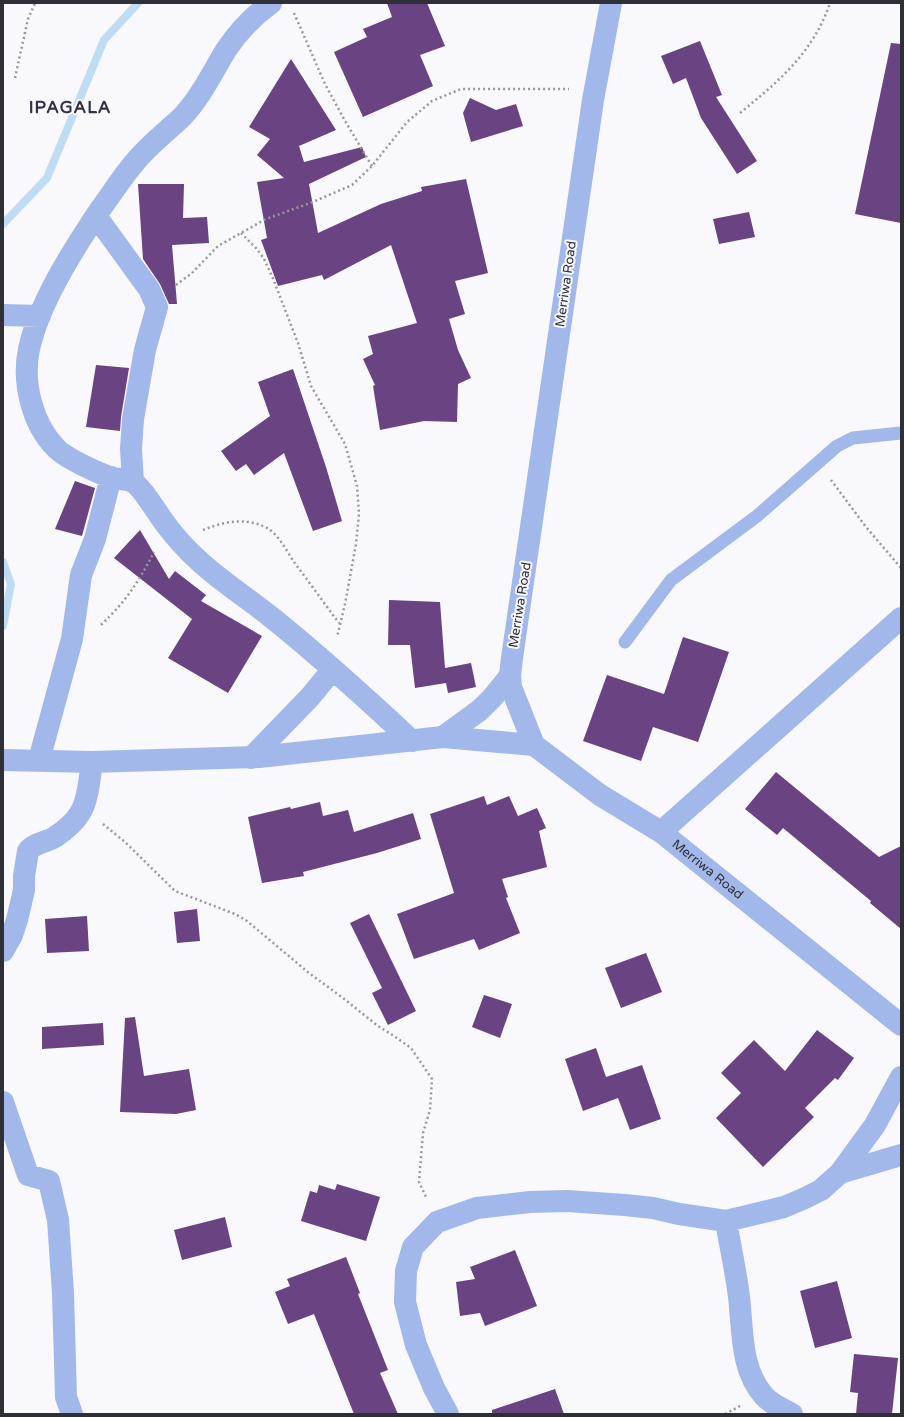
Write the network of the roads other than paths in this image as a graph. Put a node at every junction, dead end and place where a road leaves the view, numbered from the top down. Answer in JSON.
{"nodes":[{"id":1,"x":271,"y":3,"type":"edge"},
{"id":2,"x":611,"y":3,"type":"edge"},
{"id":3,"x":96,"y":216,"type":"junction"},
{"id":4,"x":3,"y":315,"type":"edge"},
{"id":5,"x":40,"y":316,"type":"junction"},
{"id":6,"x":901,"y":432,"type":"edge"},
{"id":7,"x":111,"y":477,"type":"junction"},
{"id":8,"x":133,"y":482,"type":"junction"},
{"id":9,"x":901,"y":618,"type":"edge"},
{"id":10,"x":625,"y":642,"type":"dead end"},
{"id":11,"x":333,"y":669,"type":"junction"},
{"id":12,"x":510,"y":676,"type":"junction"},
{"id":13,"x":443,"y":738,"type":"junction"},
{"id":14,"x":412,"y":741,"type":"junction"},
{"id":15,"x":534,"y":745,"type":"junction"},
{"id":16,"x":250,"y":758,"type":"junction"},
{"id":17,"x":3,"y":760,"type":"edge"},
{"id":18,"x":36,"y":760,"type":"junction"},
{"id":19,"x":92,"y":762,"type":"junction"},
{"id":20,"x":662,"y":832,"type":"junction"},
{"id":21,"x":3,"y":951,"type":"edge"},
{"id":22,"x":901,"y":1025,"type":"edge"},
{"id":23,"x":901,"y":1078,"type":"edge"},
{"id":24,"x":3,"y":1102,"type":"edge"},
{"id":25,"x":901,"y":1155,"type":"edge"},
{"id":26,"x":840,"y":1173,"type":"junction"},
{"id":27,"x":726,"y":1221,"type":"junction"},
{"id":28,"x":72,"y":1414,"type":"edge"},
{"id":29,"x":448,"y":1414,"type":"edge"},
{"id":30,"x":792,"y":1414,"type":"edge"}],
"edges":[{"from":1,"to":3,"type":"street"},
{"from":2,"to":12,"type":"street","name":"Merriwa Road"},
{"from":3,"to":5,"type":"street"},
{"from":3,"to":8,"type":"street"},
{"from":4,"to":5,"type":"street"},
{"from":5,"to":7,"type":"street"},
{"from":6,"to":10,"type":"lane"},
{"from":7,"to":8,"type":"street"},
{"from":7,"to":18,"type":"street"},
{"from":8,"to":11,"type":"street"},
{"from":9,"to":20,"type":"street"},
{"from":11,"to":14,"type":"street"},
{"from":11,"to":16,"type":"street"},
{"from":12,"to":13,"type":"street"},
{"from":12,"to":15,"type":"street","name":"Merriwa Road"},
{"from":13,"to":14,"type":"street"},
{"from":13,"to":15,"type":"street"},
{"from":14,"to":16,"type":"street"},
{"from":15,"to":20,"type":"street","name":"Merriwa Road"},
{"from":16,"to":19,"type":"street"},
{"from":17,"to":18,"type":"street"},
{"from":18,"to":19,"type":"street"},
{"from":19,"to":21,"type":"street"},
{"from":20,"to":22,"type":"street","name":"Merriwa Road"},
{"from":23,"to":26,"type":"street"},
{"from":24,"to":28,"type":"street"},
{"from":25,"to":26,"type":"street"},
{"from":26,"to":27,"type":"street"},
{"from":27,"to":29,"type":"street"},
{"from":27,"to":30,"type":"street"}]}
